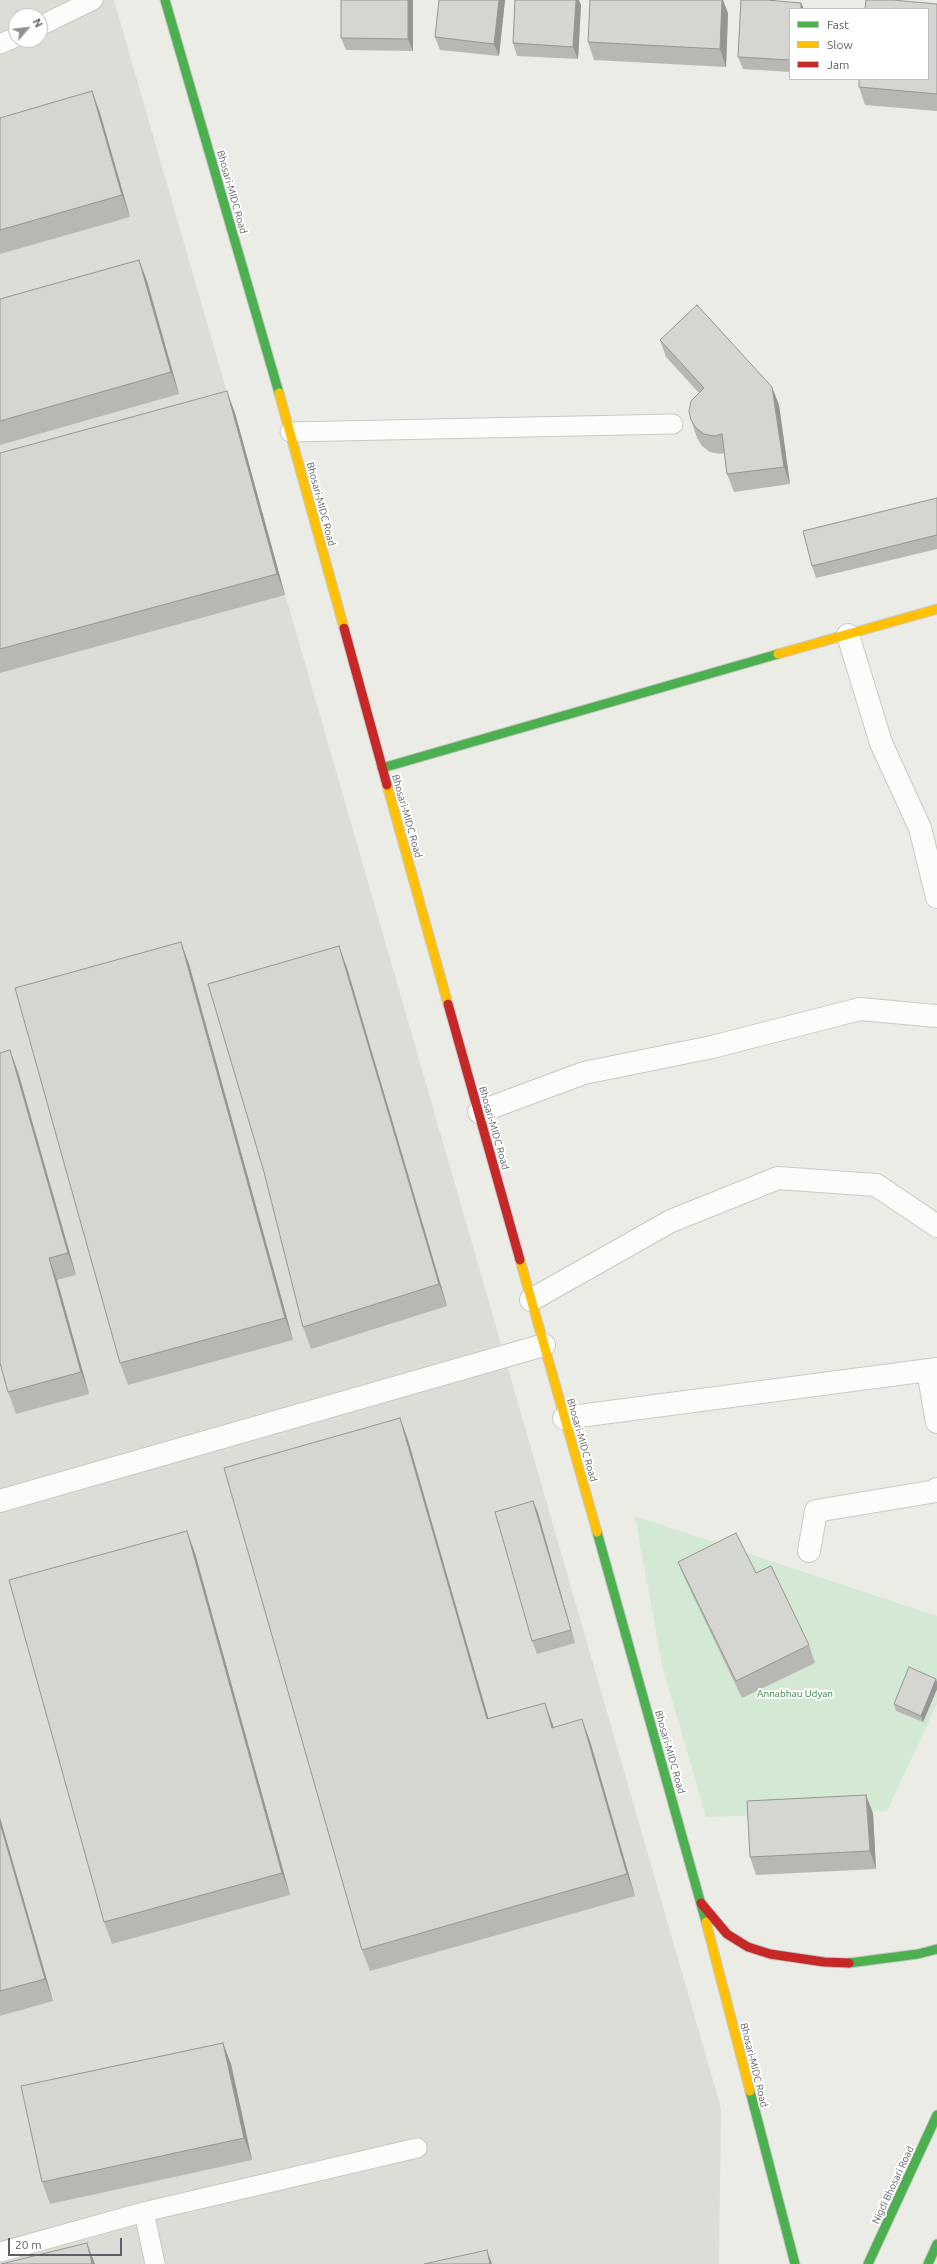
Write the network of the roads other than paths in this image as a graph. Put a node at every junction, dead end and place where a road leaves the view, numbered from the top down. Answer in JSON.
{"nodes":[{"id":1,"x":93,"y":0,"type":"edge"},
{"id":2,"x":165,"y":0,"type":"edge"},
{"id":3,"x":48,"y":22,"type":"edge"},
{"id":4,"x":673,"y":424,"type":"dead end"},
{"id":5,"x":290,"y":432,"type":"junction"},
{"id":6,"x":937,"y":609,"type":"edge"},
{"id":7,"x":848,"y":635,"type":"junction"},
{"id":8,"x":382,"y":768,"type":"junction"},
{"id":9,"x":937,"y":897,"type":"edge"},
{"id":10,"x":937,"y":1016,"type":"edge"},
{"id":11,"x":478,"y":1112,"type":"junction"},
{"id":12,"x":937,"y":1226,"type":"edge"},
{"id":13,"x":531,"y":1300,"type":"junction"},
{"id":14,"x":544,"y":1345,"type":"junction"},
{"id":15,"x":932,"y":1370,"type":"edge"},
{"id":16,"x":564,"y":1418,"type":"junction"},
{"id":17,"x":937,"y":1422,"type":"edge"},
{"id":18,"x":937,"y":1489,"type":"edge"},
{"id":19,"x":0,"y":1501,"type":"edge"},
{"id":20,"x":809,"y":1551,"type":"dead end"},
{"id":21,"x":701,"y":1903,"type":"junction"},
{"id":22,"x":937,"y":1949,"type":"edge"},
{"id":23,"x":937,"y":2115,"type":"edge"},
{"id":24,"x":417,"y":2148,"type":"dead end"},
{"id":25,"x":144,"y":2212,"type":"junction"},
{"id":26,"x":937,"y":2244,"type":"edge"},
{"id":27,"x":0,"y":2252,"type":"edge"},
{"id":28,"x":155,"y":2264,"type":"edge"},
{"id":29,"x":795,"y":2264,"type":"edge"},
{"id":30,"x":868,"y":2264,"type":"edge"},
{"id":31,"x":928,"y":2264,"type":"edge"}],
"edges":[{"from":1,"to":3,"type":"lane"},
{"from":2,"to":5,"type":"street","name":"Bhosari-MIDC Road"},
{"from":4,"to":5,"type":"lane"},
{"from":5,"to":8,"type":"street","name":"Bhosari-MIDC Road"},
{"from":6,"to":7,"type":"street"},
{"from":7,"to":8,"type":"street"},
{"from":7,"to":9,"type":"street"},
{"from":8,"to":11,"type":"street","name":"Bhosari-MIDC Road"},
{"from":10,"to":11,"type":"street"},
{"from":11,"to":13,"type":"street","name":"Bhosari-MIDC Road"},
{"from":12,"to":13,"type":"street"},
{"from":13,"to":14,"type":"street","name":"Bhosari-MIDC Road"},
{"from":14,"to":16,"type":"street","name":"Bhosari-MIDC Road"},
{"from":14,"to":19,"type":"street"},
{"from":15,"to":16,"type":"street"},
{"from":15,"to":17,"type":"street"},
{"from":16,"to":21,"type":"street","name":"Bhosari-MIDC Road"},
{"from":18,"to":20,"type":"street"},
{"from":21,"to":22,"type":"street"},
{"from":21,"to":29,"type":"street","name":"Bhosari-MIDC Road"},
{"from":23,"to":30,"type":"street","name":"Nigdi Bhosari Road"},
{"from":24,"to":25,"type":"lane"},
{"from":25,"to":27,"type":"lane"},
{"from":25,"to":28,"type":"lane"},
{"from":26,"to":31,"type":"street"}]}
